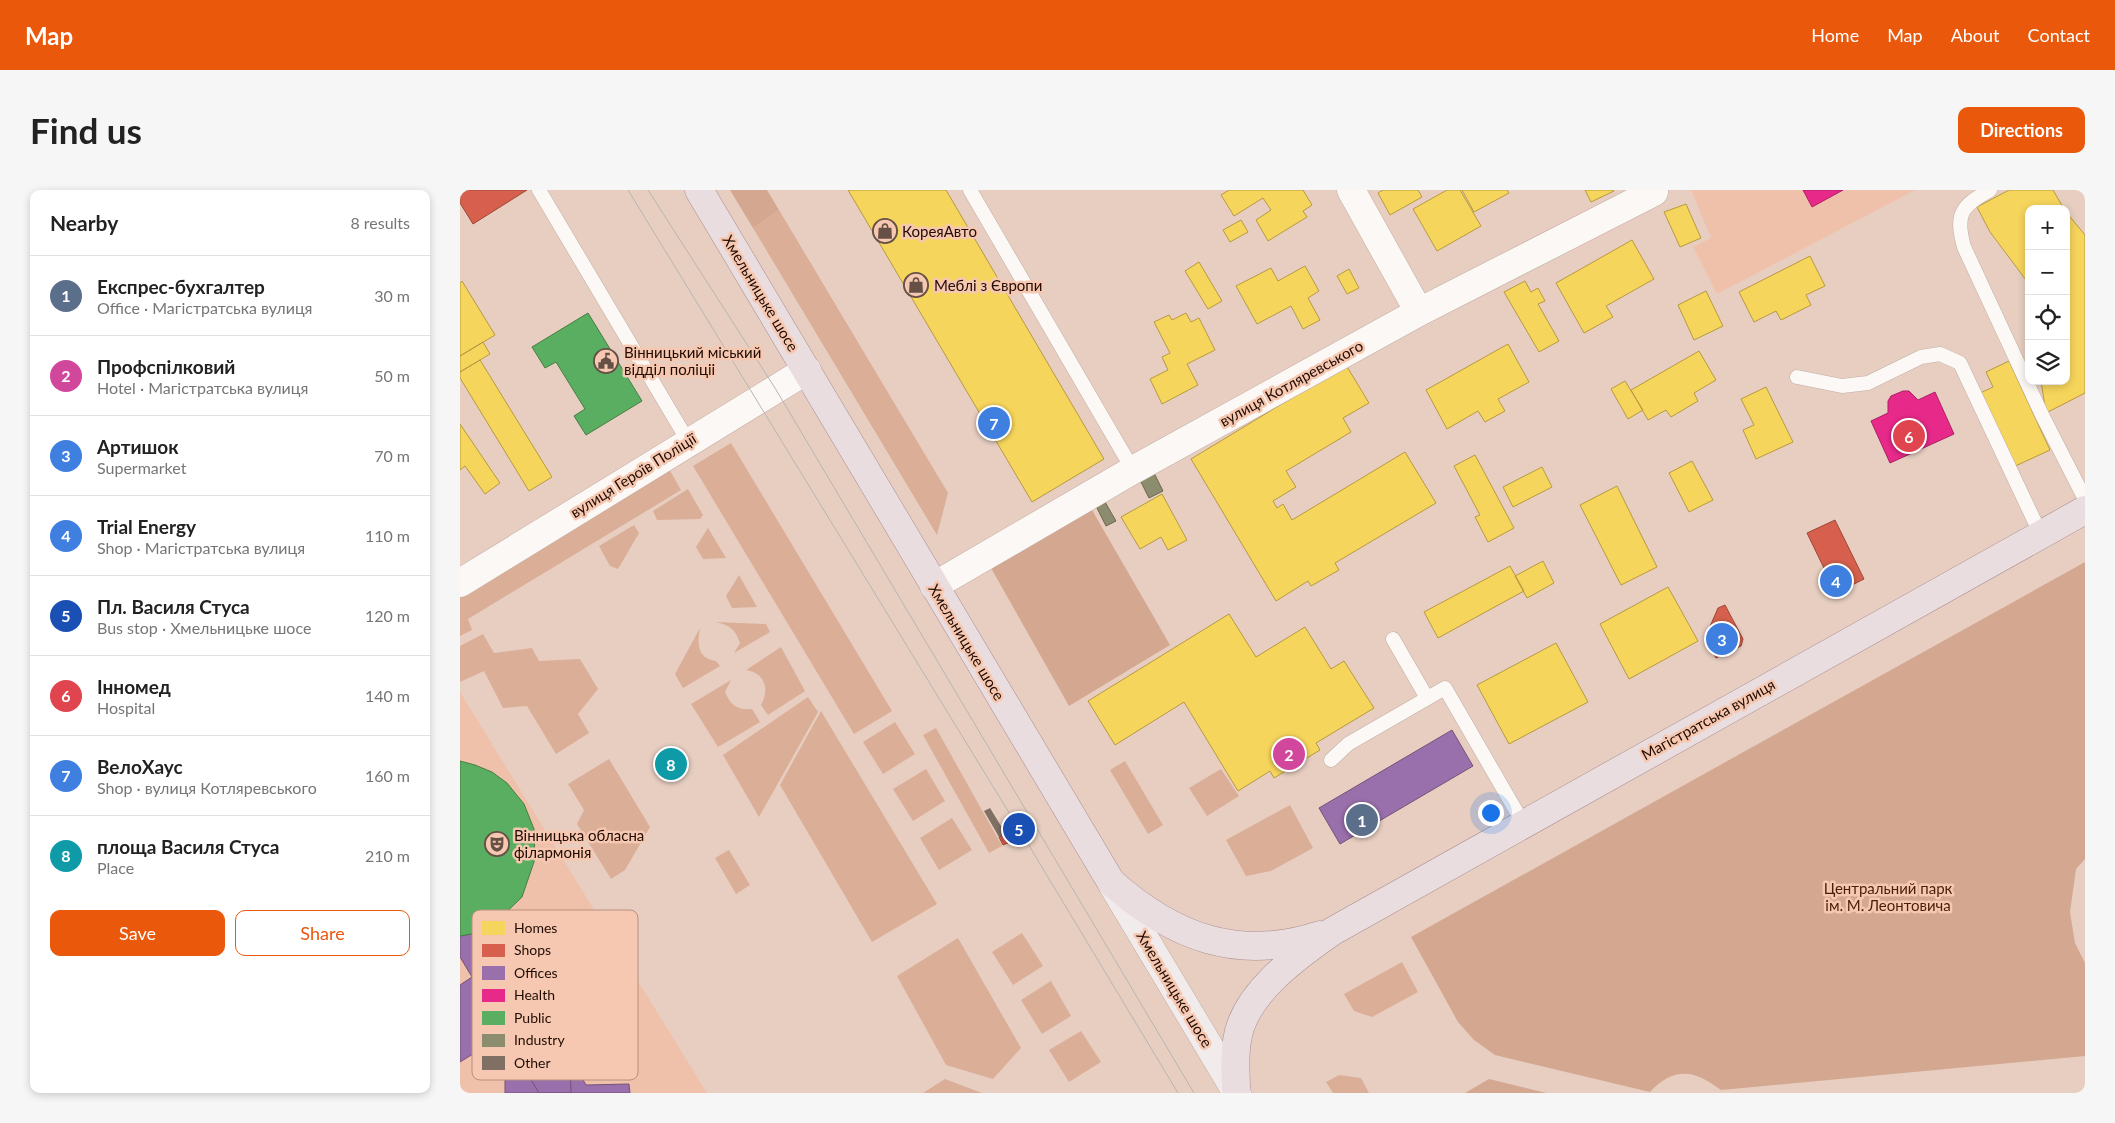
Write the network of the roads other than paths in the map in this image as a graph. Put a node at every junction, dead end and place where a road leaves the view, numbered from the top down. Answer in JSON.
{"nodes":[{"id":1,"x":539,"y":190,"type":"edge"},
{"id":2,"x":699,"y":190,"type":"edge"},
{"id":3,"x":970,"y":190,"type":"edge"},
{"id":4,"x":1351,"y":190,"type":"edge"},
{"id":5,"x":1990,"y":190,"type":"edge"},
{"id":6,"x":1654,"y":192,"type":"dead end"},
{"id":7,"x":1419,"y":312,"type":"junction"},
{"id":8,"x":807,"y":370,"type":"junction"},
{"id":9,"x":1797,"y":377,"type":"dead end"},
{"id":10,"x":688,"y":441,"type":"junction"},
{"id":11,"x":1133,"y":470,"type":"junction"},
{"id":12,"x":2085,"y":499,"type":"edge"},
{"id":13,"x":2085,"y":510,"type":"edge"},
{"id":14,"x":2041,"y":535,"type":"junction"},
{"id":15,"x":460,"y":583,"type":"edge"},
{"id":16,"x":934,"y":586,"type":"junction"},
{"id":17,"x":1393,"y":639,"type":"dead end"},
{"id":18,"x":1426,"y":698,"type":"junction"},
{"id":19,"x":1331,"y":760,"type":"dead end"},
{"id":20,"x":1523,"y":823,"type":"junction"},
{"id":21,"x":1111,"y":882,"type":"junction"},
{"id":22,"x":1333,"y":931,"type":"junction"},
{"id":23,"x":1237,"y":1092,"type":"edge"}],
"edges":[{"from":1,"to":10,"type":"lane"},
{"from":2,"to":8,"type":"main road","name":"Хмельницьке шосе"},
{"from":3,"to":11,"type":"lane"},
{"from":4,"to":7,"type":"street"},
{"from":5,"to":12,"type":"lane"},
{"from":6,"to":7,"type":"street","name":"вулиця Котляревського"},
{"from":7,"to":11,"type":"street","name":"вулиця Котляревського"},
{"from":8,"to":10,"type":"street","name":"вулиця Героїв Поліції"},
{"from":8,"to":16,"type":"main road","name":"Хмельницьке шосе"},
{"from":9,"to":14,"type":"lane"},
{"from":10,"to":15,"type":"street","name":"вулиця Героїв Поліції"},
{"from":11,"to":16,"type":"street","name":"вулиця Котляревського"},
{"from":13,"to":14,"type":"main road","name":"Магістратська вулиця"},
{"from":14,"to":20,"type":"main road","name":"Магістратська вулиця"},
{"from":16,"to":21,"type":"main road","name":"Хмельницьке шосе"},
{"from":17,"to":18,"type":"lane"},
{"from":18,"to":19,"type":"lane"},
{"from":18,"to":20,"type":"lane"},
{"from":20,"to":22,"type":"main road","name":"Магістратська вулиця"},
{"from":21,"to":22,"type":"main road"},
{"from":21,"to":23,"type":"main road","name":"Хмельницьке шосе"},
{"from":22,"to":23,"type":"main road"}]}
